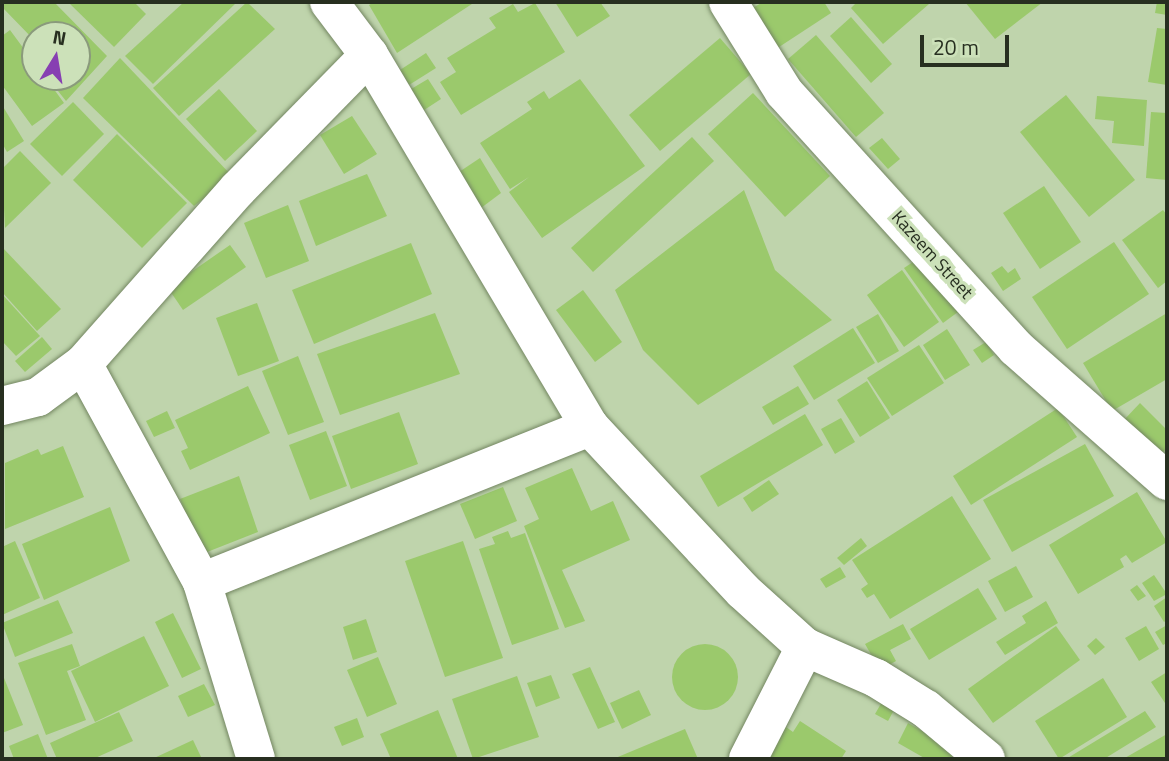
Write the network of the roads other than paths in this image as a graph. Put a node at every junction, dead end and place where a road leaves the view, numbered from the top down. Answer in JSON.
{"nodes":[{"id":1,"x":329,"y":2,"type":"edge"},
{"id":2,"x":728,"y":2,"type":"edge"},
{"id":3,"x":369,"y":55,"type":"junction"},
{"id":4,"x":83,"y":364,"type":"junction"},
{"id":5,"x":2,"y":406,"type":"edge"},
{"id":6,"x":590,"y":427,"type":"junction"},
{"id":7,"x":1167,"y":481,"type":"edge"},
{"id":8,"x":202,"y":582,"type":"junction"},
{"id":9,"x":805,"y":647,"type":"junction"},
{"id":10,"x":256,"y":759,"type":"edge"},
{"id":11,"x":748,"y":759,"type":"edge"},
{"id":12,"x":986,"y":759,"type":"edge"}],
"edges":[{"from":1,"to":3,"type":"street"},
{"from":2,"to":7,"type":"street","name":"Kazeem Street"},
{"from":3,"to":4,"type":"street"},
{"from":3,"to":6,"type":"street"},
{"from":4,"to":5,"type":"street"},
{"from":4,"to":8,"type":"street"},
{"from":6,"to":8,"type":"street"},
{"from":6,"to":9,"type":"street"},
{"from":8,"to":10,"type":"street"},
{"from":9,"to":11,"type":"street"},
{"from":9,"to":12,"type":"street"}]}
